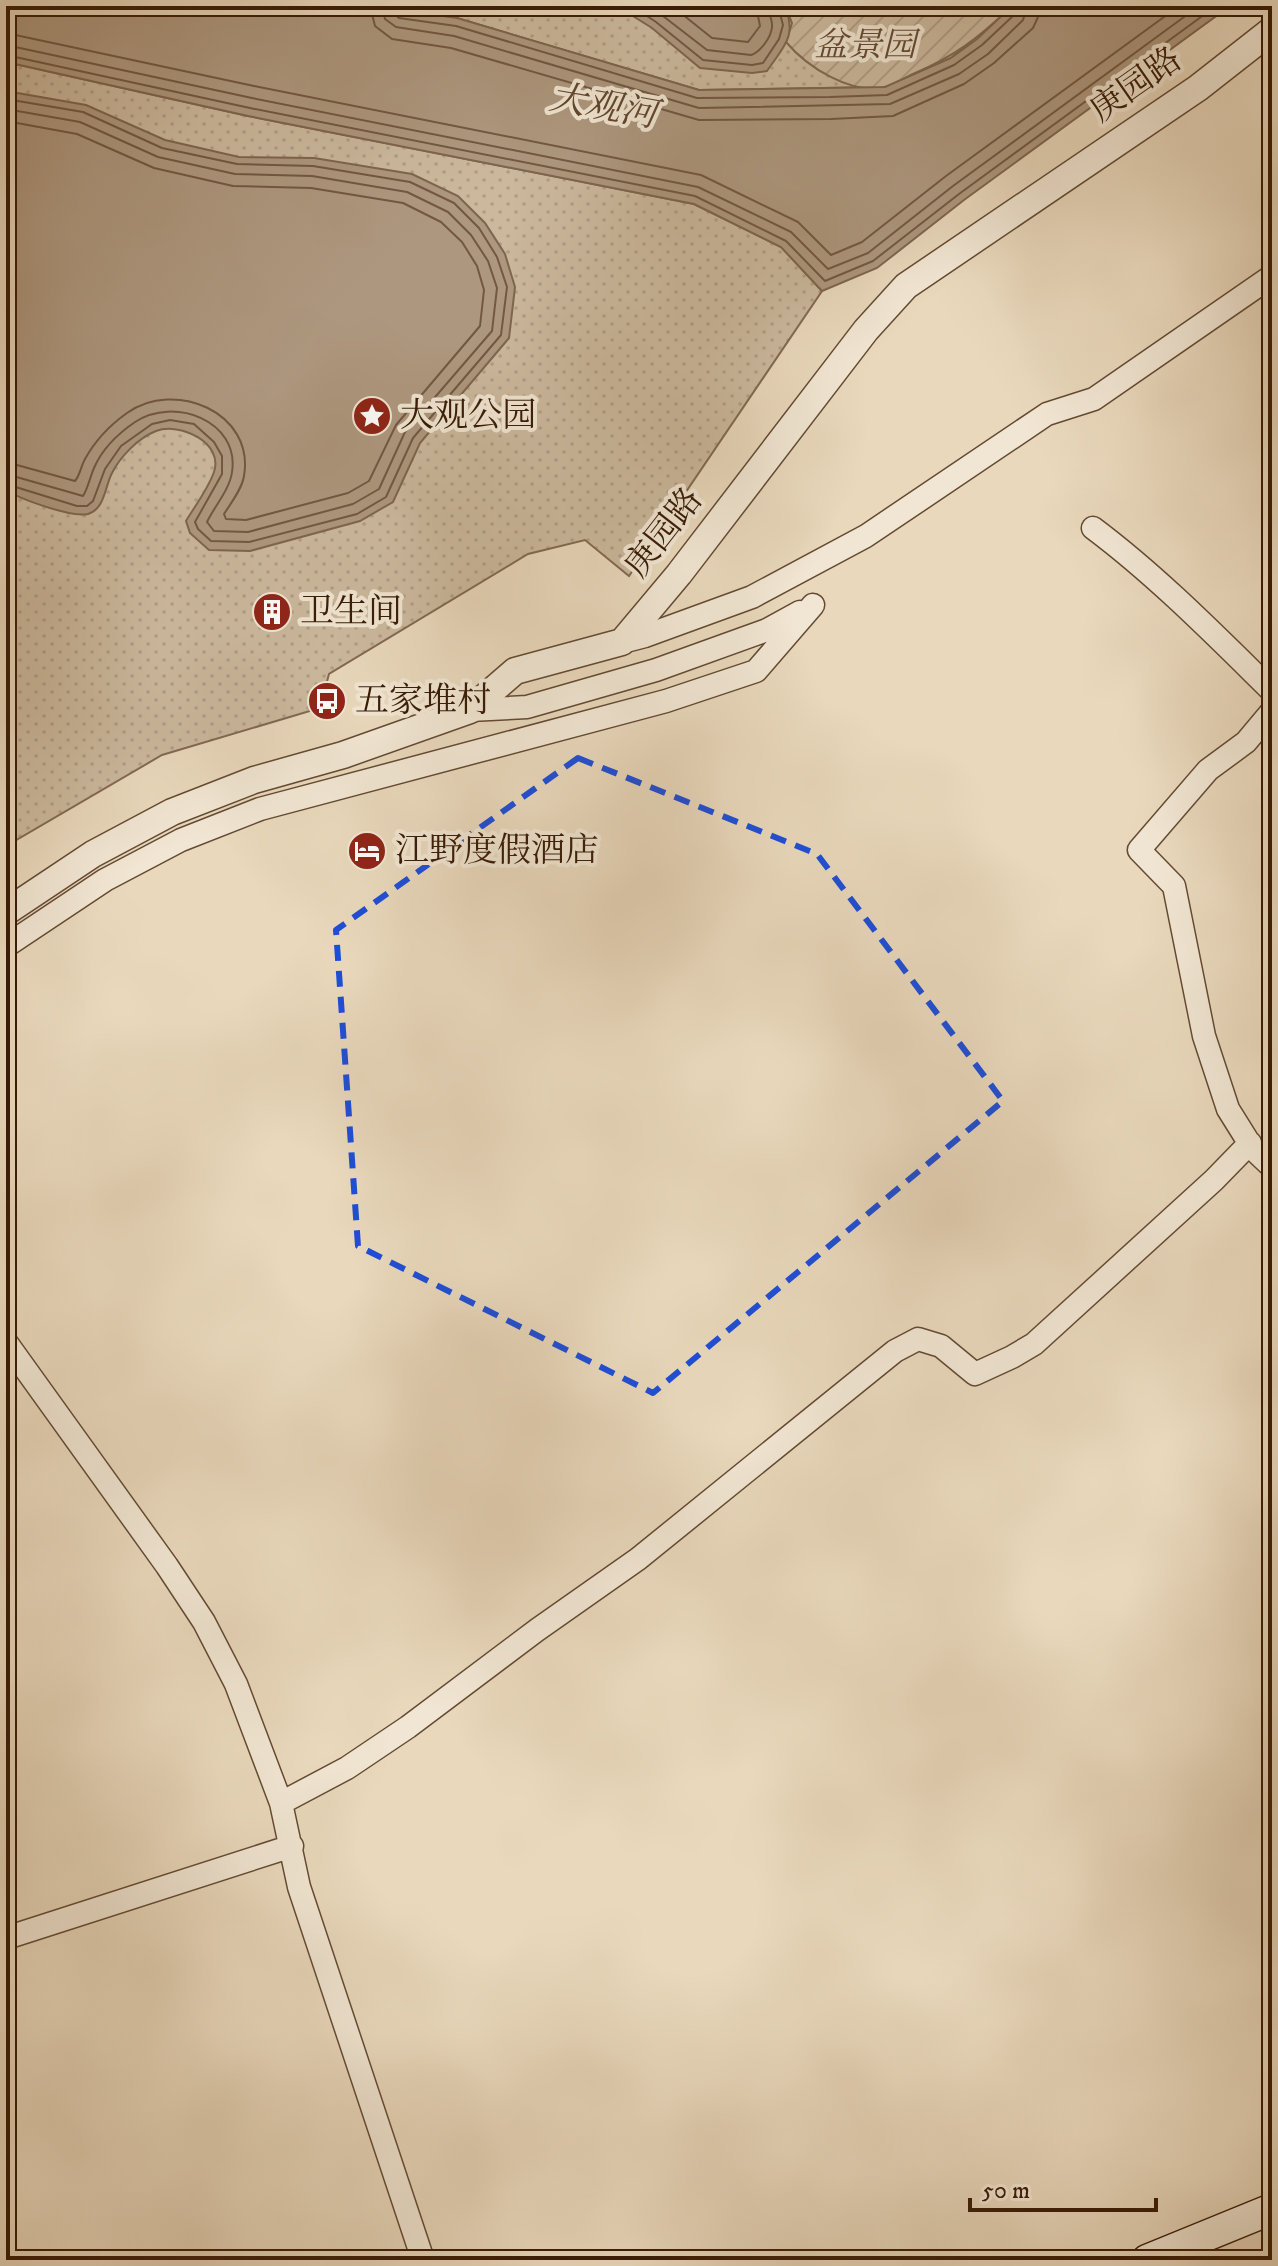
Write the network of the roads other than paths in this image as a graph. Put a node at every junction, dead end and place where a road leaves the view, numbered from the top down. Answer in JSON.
{"nodes":[{"id":1,"x":1272,"y":30,"type":"edge"},
{"id":2,"x":1272,"y":276,"type":"edge"},
{"id":3,"x":1093,"y":528,"type":"dead end"},
{"id":4,"x":622,"y":642,"type":"junction"},
{"id":5,"x":1272,"y":691,"type":"edge"},
{"id":6,"x":470,"y":710,"type":"junction"},
{"id":7,"x":1272,"y":711,"type":"edge"},
{"id":8,"x":6,"y":912,"type":"edge"},
{"id":9,"x":6,"y":946,"type":"edge"},
{"id":10,"x":1250,"y":1143,"type":"junction"},
{"id":11,"x":1272,"y":1167,"type":"edge"},
{"id":12,"x":6,"y":1342,"type":"edge"},
{"id":13,"x":281,"y":1803,"type":"junction"},
{"id":14,"x":292,"y":1846,"type":"junction"},
{"id":15,"x":6,"y":1938,"type":"edge"},
{"id":16,"x":1272,"y":2209,"type":"edge"},
{"id":17,"x":423,"y":2260,"type":"edge"},
{"id":18,"x":1147,"y":2260,"type":"edge"}],
"edges":[{"from":1,"to":4,"type":"street","name":"庚园路"},
{"from":2,"to":4,"type":"street"},
{"from":3,"to":5,"type":"street"},
{"from":4,"to":6,"type":"street"},
{"from":6,"to":8,"type":"street"},
{"from":6,"to":9,"type":"street"},
{"from":7,"to":10,"type":"street"},
{"from":10,"to":11,"type":"street"},
{"from":10,"to":13,"type":"street"},
{"from":12,"to":13,"type":"street"},
{"from":13,"to":14,"type":"street"},
{"from":14,"to":15,"type":"street"},
{"from":14,"to":17,"type":"street"},
{"from":16,"to":18,"type":"main road"}]}
